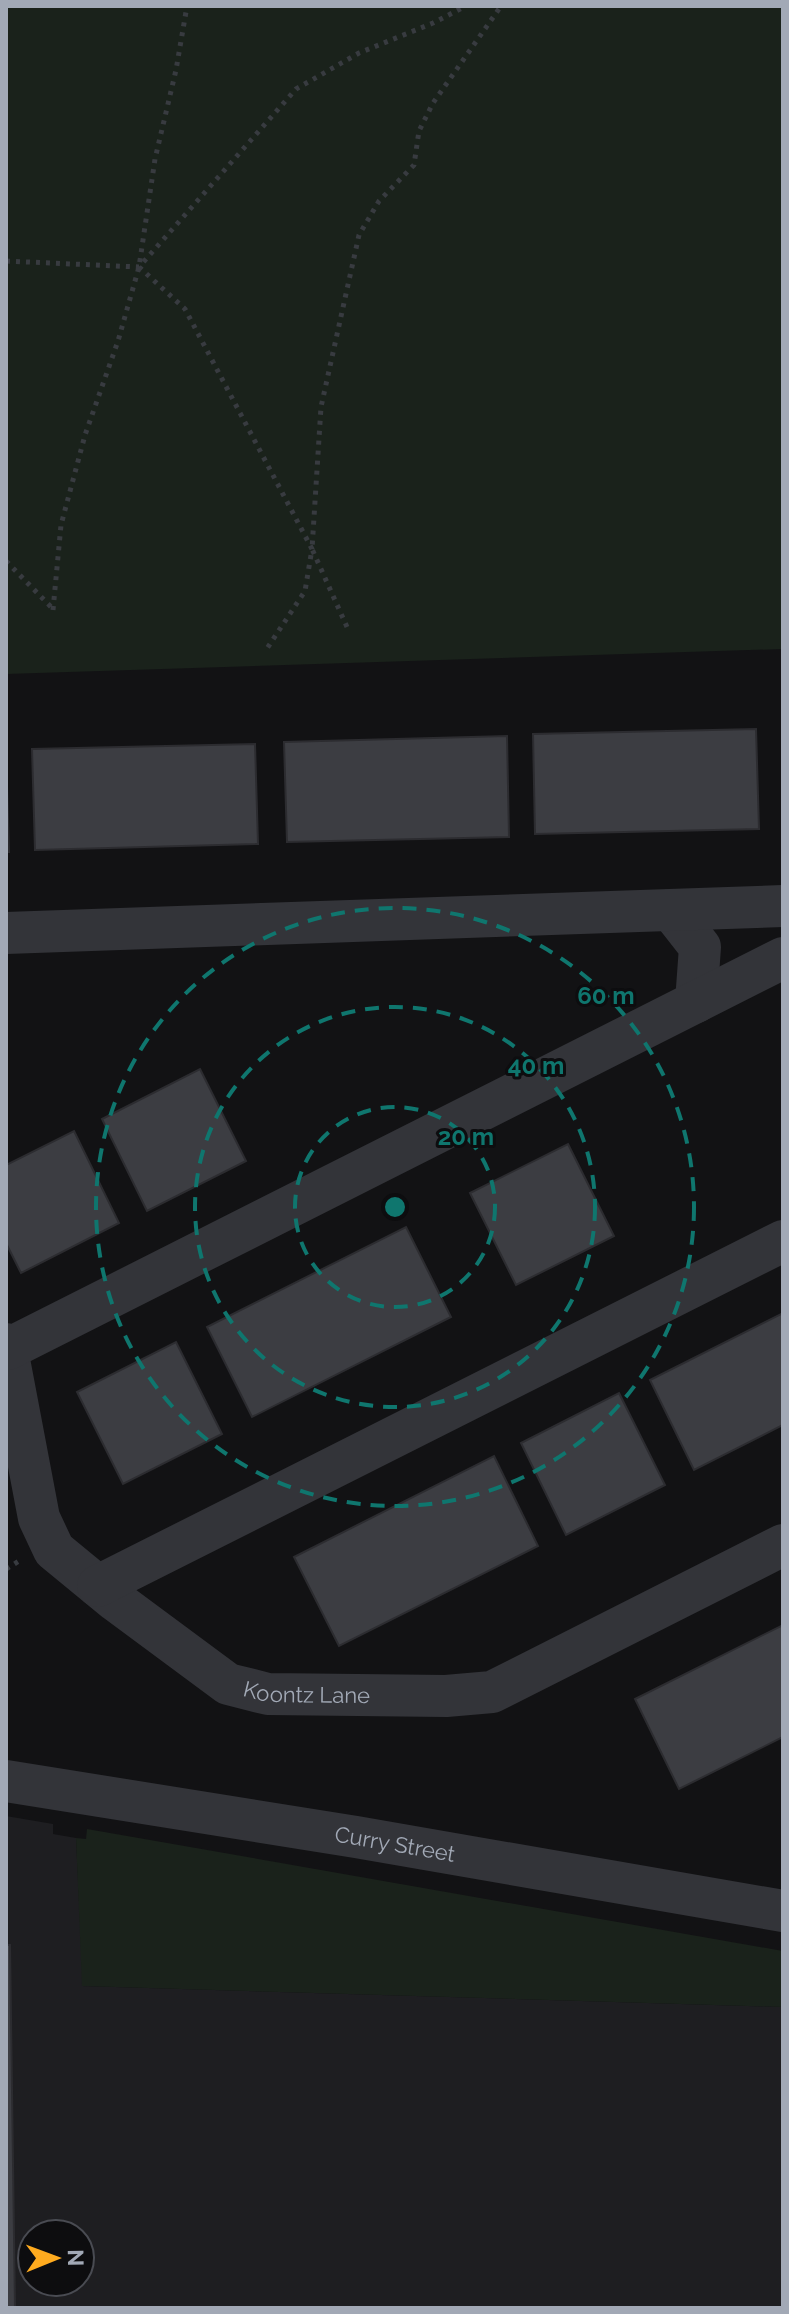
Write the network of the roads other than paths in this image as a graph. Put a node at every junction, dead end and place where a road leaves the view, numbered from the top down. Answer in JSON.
{"nodes":[{"id":1,"x":783,"y":906,"type":"edge"},
{"id":2,"x":671,"y":910,"type":"junction"},
{"id":3,"x":6,"y":933,"type":"edge"},
{"id":4,"x":783,"y":958,"type":"edge"},
{"id":5,"x":696,"y":1002,"type":"junction"},
{"id":6,"x":783,"y":1241,"type":"edge"},
{"id":7,"x":7,"y":1346,"type":"edge"},
{"id":8,"x":783,"y":1545,"type":"edge"},
{"id":9,"x":98,"y":1586,"type":"junction"},
{"id":10,"x":6,"y":1781,"type":"edge"},
{"id":11,"x":783,"y":1911,"type":"edge"}],
"edges":[{"from":1,"to":2,"type":"street"},
{"from":2,"to":3,"type":"street"},
{"from":2,"to":5,"type":"street"},
{"from":4,"to":5,"type":"street"},
{"from":5,"to":7,"type":"street"},
{"from":6,"to":9,"type":"street"},
{"from":7,"to":9,"type":"street","name":"Koontz Lane"},
{"from":8,"to":9,"type":"street","name":"Koontz Lane"},
{"from":10,"to":11,"type":"street","name":"Curry Street"}]}
